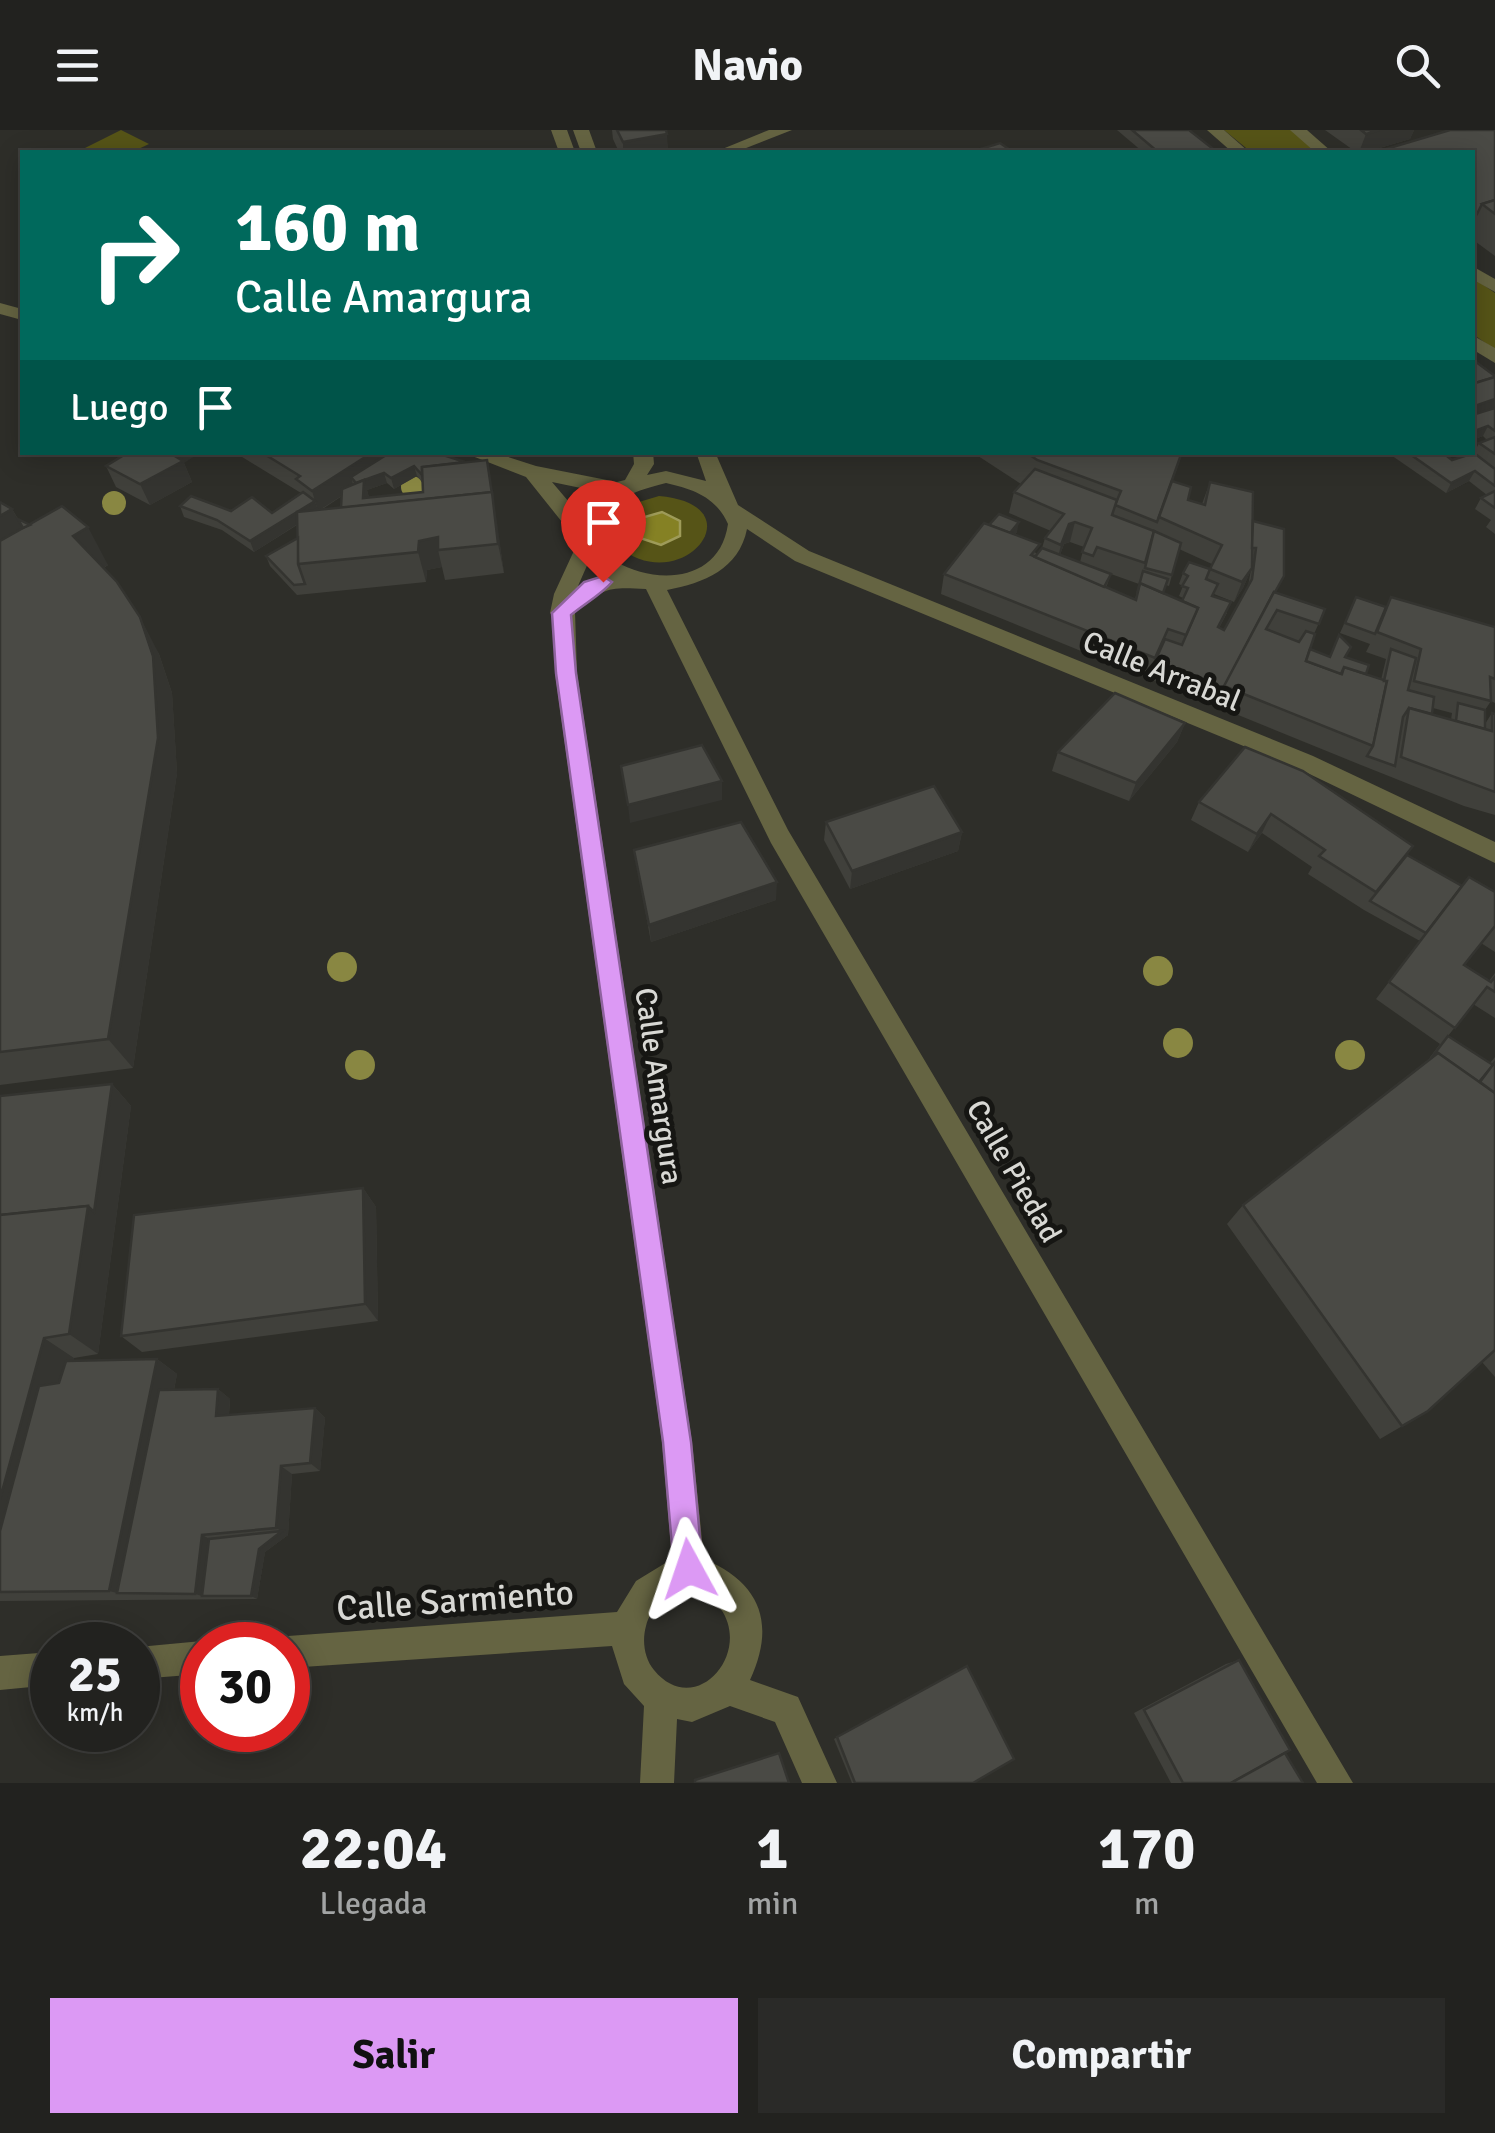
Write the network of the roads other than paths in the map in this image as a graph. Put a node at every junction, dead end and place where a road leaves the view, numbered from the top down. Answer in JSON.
{"nodes":[{"id":1,"x":784,"y":130,"type":"edge"},
{"id":2,"x":1215,"y":130,"type":"edge"},
{"id":3,"x":1298,"y":130,"type":"edge"},
{"id":4,"x":729,"y":150,"type":"edge"},
{"id":5,"x":1239,"y":150,"type":"edge"},
{"id":6,"x":1322,"y":150,"type":"edge"},
{"id":7,"x":479,"y":455,"type":"edge"},
{"id":8,"x":644,"y":455,"type":"edge"},
{"id":9,"x":706,"y":455,"type":"edge"},
{"id":10,"x":533,"y":472,"type":"junction"},
{"id":11,"x":624,"y":485,"type":"junction"},
{"id":12,"x":728,"y":504,"type":"junction"},
{"id":13,"x":584,"y":539,"type":"junction"},
{"id":14,"x":730,"y":552,"type":"junction"},
{"id":15,"x":802,"y":556,"type":"junction"},
{"id":16,"x":624,"y":578,"type":"junction"},
{"id":17,"x":653,"y":583,"type":"junction"},
{"id":18,"x":562,"y":613,"type":"junction"},
{"id":19,"x":1495,"y":853,"type":"edge"},
{"id":20,"x":689,"y":1569,"type":"junction"},
{"id":21,"x":628,"y":1628,"type":"junction"},
{"id":22,"x":310,"y":1650,"type":"edge"},
{"id":23,"x":30,"y":1671,"type":"edge"},
{"id":24,"x":0,"y":1673,"type":"edge"},
{"id":25,"x":726,"y":1688,"type":"junction"},
{"id":26,"x":661,"y":1698,"type":"junction"},
{"id":27,"x":657,"y":1783,"type":"edge"},
{"id":28,"x":820,"y":1783,"type":"edge"},
{"id":29,"x":1336,"y":1783,"type":"edge"}],
"edges":[{"from":1,"to":4,"type":"street"},
{"from":2,"to":5,"type":"street"},
{"from":3,"to":6,"type":"street"},
{"from":7,"to":10,"type":"street"},
{"from":8,"to":11,"type":"street"},
{"from":9,"to":12,"type":"street"},
{"from":10,"to":11,"type":"street"},
{"from":10,"to":13,"type":"street"},
{"from":11,"to":12,"type":"street"},
{"from":11,"to":13,"type":"street"},
{"from":12,"to":14,"type":"street"},
{"from":12,"to":15,"type":"street","name":"Calle Arrabal"},
{"from":13,"to":16,"type":"street"},
{"from":13,"to":18,"type":"street","name":"Calle Amargura"},
{"from":14,"to":15,"type":"street","name":"Calle Arrabal"},
{"from":14,"to":17,"type":"street"},
{"from":15,"to":19,"type":"street","name":"Calle Arrabal"},
{"from":16,"to":17,"type":"street"},
{"from":16,"to":18,"type":"street"},
{"from":17,"to":29,"type":"street","name":"Calle Piedad"},
{"from":18,"to":20,"type":"street","name":"Calle Amargura"},
{"from":20,"to":21,"type":"street"},
{"from":20,"to":25,"type":"street"},
{"from":21,"to":22,"type":"street","name":"Calle Sarmiento"},
{"from":21,"to":26,"type":"street"},
{"from":23,"to":24,"type":"street"},
{"from":25,"to":26,"type":"street"},
{"from":25,"to":28,"type":"street"},
{"from":26,"to":27,"type":"street"}]}
